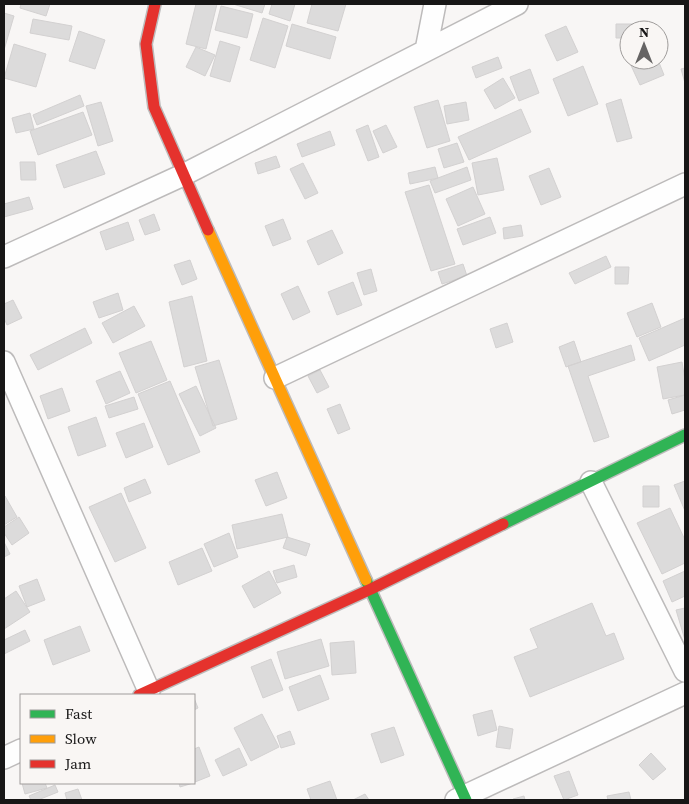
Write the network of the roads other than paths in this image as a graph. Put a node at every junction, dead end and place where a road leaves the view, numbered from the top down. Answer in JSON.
{"nodes":[{"id":1,"x":155,"y":4,"type":"edge"},
{"id":2,"x":435,"y":4,"type":"edge"},
{"id":3,"x":517,"y":4,"type":"edge"},
{"id":4,"x":426,"y":50,"type":"junction"},
{"id":5,"x":183,"y":175,"type":"junction"},
{"id":6,"x":685,"y":184,"type":"edge"},
{"id":7,"x":4,"y":258,"type":"edge"},
{"id":8,"x":4,"y":362,"type":"edge"},
{"id":9,"x":275,"y":378,"type":"junction"},
{"id":10,"x":685,"y":435,"type":"edge"},
{"id":11,"x":590,"y":482,"type":"junction"},
{"id":12,"x":371,"y":589,"type":"junction"},
{"id":13,"x":685,"y":671,"type":"edge"},
{"id":14,"x":144,"y":693,"type":"edge"},
{"id":15,"x":685,"y":693,"type":"edge"},
{"id":16,"x":20,"y":750,"type":"edge"},
{"id":17,"x":4,"y":758,"type":"edge"},
{"id":18,"x":462,"y":799,"type":"edge"}],
"edges":[{"from":1,"to":5,"type":"street"},
{"from":2,"to":4,"type":"street"},
{"from":3,"to":4,"type":"street"},
{"from":4,"to":5,"type":"street"},
{"from":5,"to":7,"type":"street"},
{"from":5,"to":9,"type":"street"},
{"from":6,"to":9,"type":"street"},
{"from":8,"to":14,"type":"street"},
{"from":9,"to":12,"type":"street"},
{"from":10,"to":11,"type":"street"},
{"from":11,"to":12,"type":"street"},
{"from":11,"to":13,"type":"street"},
{"from":12,"to":14,"type":"street"},
{"from":12,"to":18,"type":"street"},
{"from":15,"to":18,"type":"street"},
{"from":16,"to":17,"type":"street"}]}
